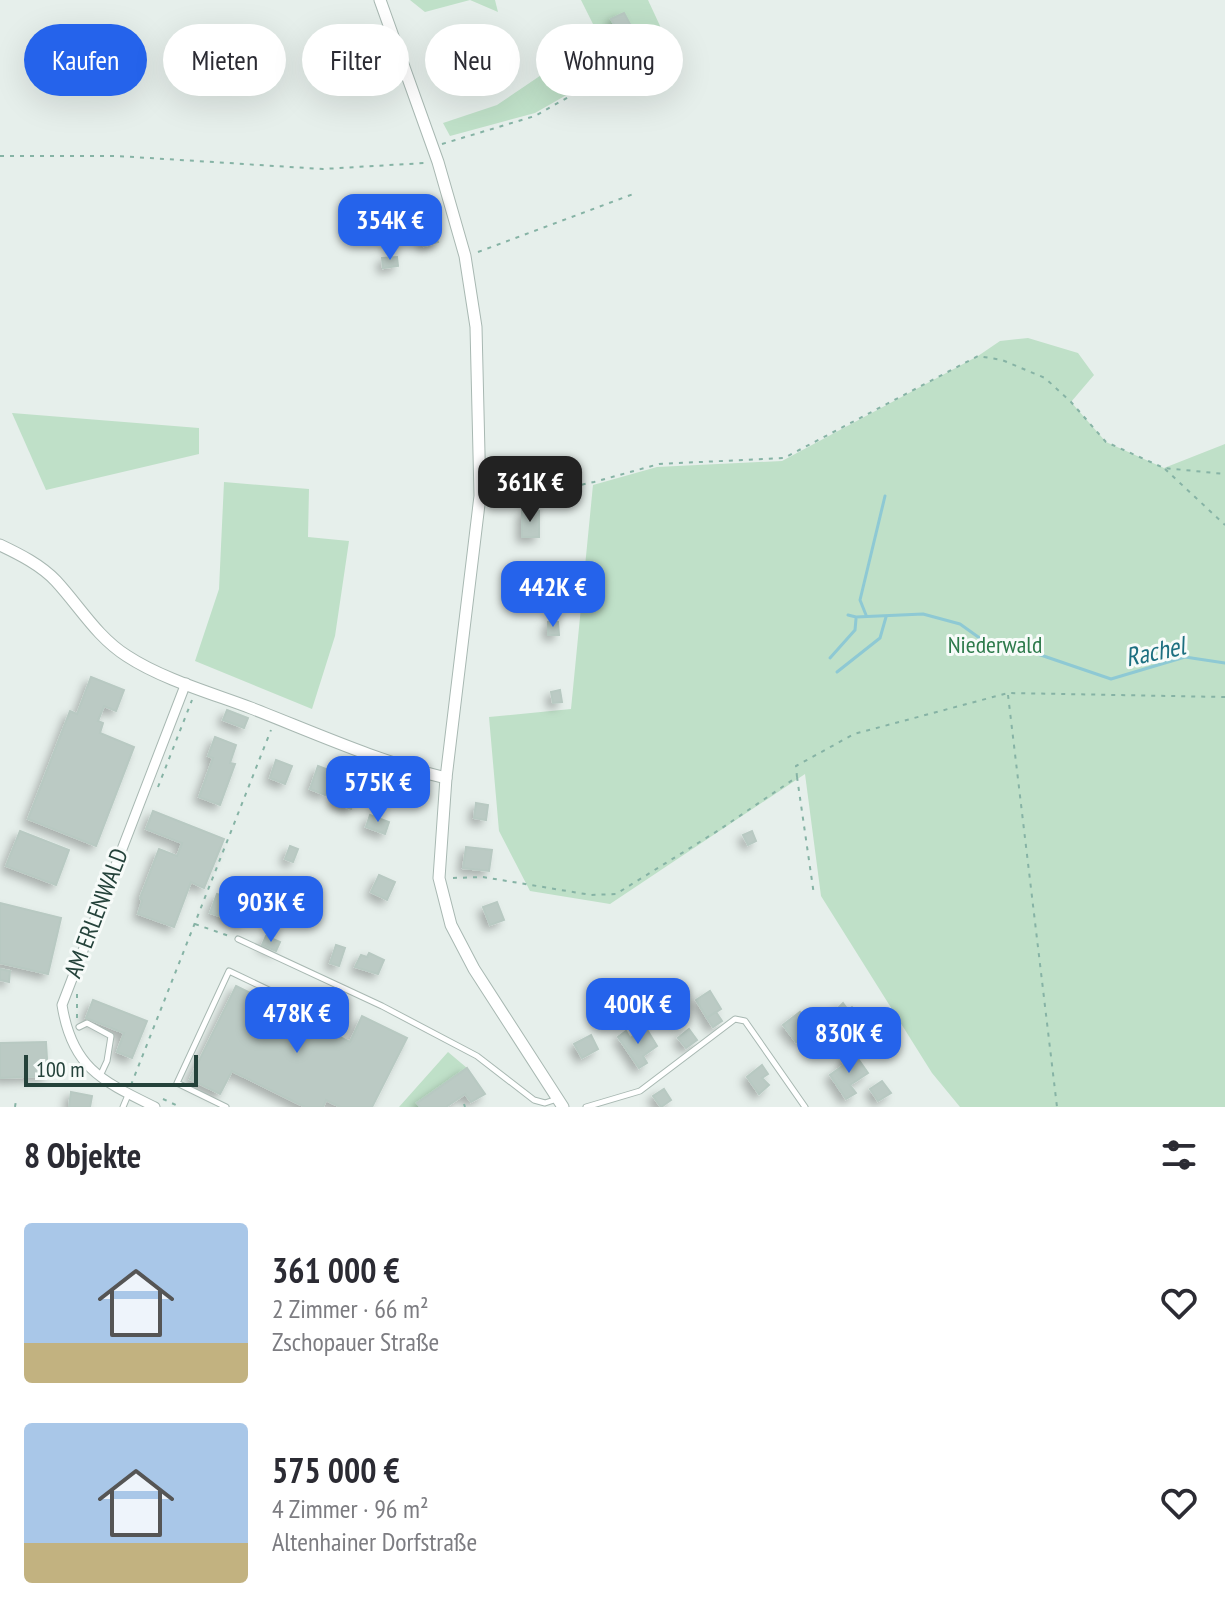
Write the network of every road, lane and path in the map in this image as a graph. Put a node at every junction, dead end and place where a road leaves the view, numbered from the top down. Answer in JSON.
{"nodes":[{"id":1,"x":380,"y":0,"type":"edge"},
{"id":2,"x":570,"y":96,"type":"edge"},
{"id":3,"x":433,"y":146,"type":"junction"},
{"id":4,"x":0,"y":156,"type":"edge"},
{"id":5,"x":438,"y":162,"type":"junction"},
{"id":6,"x":636,"y":193,"type":"dead end"},
{"id":7,"x":465,"y":256,"type":"junction"},
{"id":8,"x":1164,"y":468,"type":"junction"},
{"id":9,"x":1225,"y":474,"type":"edge"},
{"id":10,"x":480,"y":496,"type":"junction"},
{"id":11,"x":1225,"y":525,"type":"edge"},
{"id":12,"x":0,"y":545,"type":"edge"},
{"id":13,"x":192,"y":686,"type":"junction"},
{"id":14,"x":1008,"y":693,"type":"junction"},
{"id":15,"x":1225,"y":697,"type":"edge"},
{"id":16,"x":276,"y":718,"type":"junction"},
{"id":17,"x":797,"y":777,"type":"junction"},
{"id":18,"x":446,"y":778,"type":"junction"},
{"id":19,"x":157,"y":791,"type":"dead end"},
{"id":20,"x":439,"y":878,"type":"junction"},
{"id":21,"x":814,"y":895,"type":"dead end"},
{"id":22,"x":195,"y":924,"type":"junction"},
{"id":23,"x":238,"y":939,"type":"joint"},
{"id":24,"x":77,"y":993,"type":"dead end"},
{"id":25,"x":338,"y":1023,"type":"dead end"},
{"id":26,"x":79,"y":1027,"type":"joint"},
{"id":27,"x":100,"y":1077,"type":"junction"},
{"id":28,"x":128,"y":1094,"type":"junction"},
{"id":29,"x":156,"y":1095,"type":"dead end"},
{"id":30,"x":16,"y":1100,"type":"dead end"},
{"id":31,"x":560,"y":1103,"type":"edge"},
{"id":32,"x":15,"y":1107,"type":"edge"},
{"id":33,"x":123,"y":1107,"type":"edge"},
{"id":34,"x":155,"y":1107,"type":"edge"},
{"id":35,"x":180,"y":1107,"type":"edge"},
{"id":36,"x":226,"y":1107,"type":"edge"},
{"id":37,"x":586,"y":1107,"type":"edge"},
{"id":38,"x":805,"y":1107,"type":"edge"},
{"id":39,"x":1057,"y":1107,"type":"edge"}],
"edges":[{"from":1,"to":3,"type":"street"},
{"from":2,"to":3,"type":"path"},
{"from":3,"to":5,"type":"street"},
{"from":4,"to":5,"type":"path"},
{"from":5,"to":7,"type":"street"},
{"from":6,"to":7,"type":"path"},
{"from":7,"to":10,"type":"street"},
{"from":8,"to":9,"type":"path"},
{"from":8,"to":10,"type":"path"},
{"from":8,"to":11,"type":"path"},
{"from":10,"to":18,"type":"street"},
{"from":12,"to":13,"type":"street"},
{"from":13,"to":16,"type":"street"},
{"from":13,"to":19,"type":"path"},
{"from":13,"to":27,"type":"street","name":"AM ERLENWALD"},
{"from":14,"to":15,"type":"path"},
{"from":14,"to":17,"type":"path"},
{"from":14,"to":39,"type":"path"},
{"from":16,"to":18,"type":"street"},
{"from":16,"to":22,"type":"path"},
{"from":17,"to":20,"type":"path"},
{"from":17,"to":21,"type":"path"},
{"from":18,"to":20,"type":"street"},
{"from":20,"to":31,"type":"street"},
{"from":22,"to":23,"type":"path"},
{"from":22,"to":28,"type":"path"},
{"from":23,"to":31,"type":"lane"},
{"from":24,"to":26,"type":"path"},
{"from":25,"to":36,"type":"lane"},
{"from":26,"to":27,"type":"lane"},
{"from":27,"to":28,"type":"street","name":"AM ERLENWALD"},
{"from":28,"to":33,"type":"lane"},
{"from":28,"to":34,"type":"street","name":"AM ERLENWALD"},
{"from":29,"to":35,"type":"path"},
{"from":30,"to":32,"type":"path"},
{"from":37,"to":38,"type":"lane"}]}
